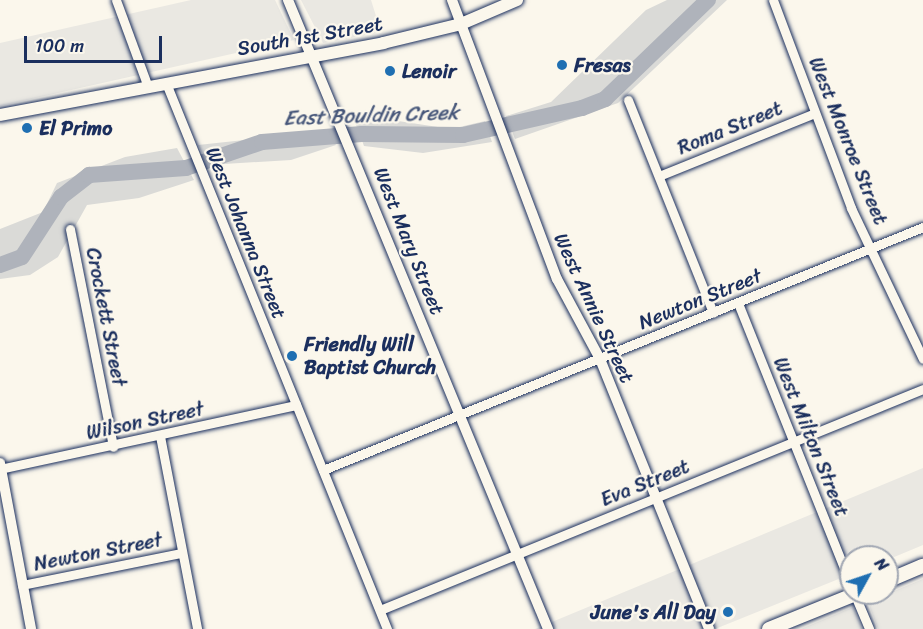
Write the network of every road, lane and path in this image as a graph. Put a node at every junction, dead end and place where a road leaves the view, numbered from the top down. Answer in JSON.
{"nodes":[{"id":1,"x":116,"y":0,"type":"edge"},
{"id":2,"x":288,"y":0,"type":"edge"},
{"id":3,"x":452,"y":0,"type":"edge"},
{"id":4,"x":517,"y":0,"type":"edge"},
{"id":5,"x":773,"y":0,"type":"edge"},
{"id":6,"x":461,"y":24,"type":"junction"},
{"id":7,"x":313,"y":56,"type":"junction"},
{"id":8,"x":166,"y":83,"type":"junction"},
{"id":9,"x":148,"y":87,"type":"junction"},
{"id":10,"x":628,"y":100,"type":"dead end"},
{"id":11,"x":815,"y":113,"type":"junction"},
{"id":12,"x":0,"y":115,"type":"edge"},
{"id":13,"x":658,"y":176,"type":"junction"},
{"id":14,"x":923,"y":227,"type":"edge"},
{"id":15,"x":70,"y":229,"type":"dead end"},
{"id":16,"x":874,"y":248,"type":"junction"},
{"id":17,"x":738,"y":303,"type":"junction"},
{"id":18,"x":712,"y":313,"type":"junction"},
{"id":19,"x":600,"y":359,"type":"junction"},
{"id":20,"x":923,"y":359,"type":"edge"},
{"id":21,"x":923,"y":389,"type":"edge"},
{"id":22,"x":296,"y":405,"type":"junction"},
{"id":23,"x":461,"y":414,"type":"junction"},
{"id":24,"x":160,"y":436,"type":"junction"},
{"id":25,"x":794,"y":442,"type":"junction"},
{"id":26,"x":113,"y":447,"type":"junction"},
{"id":27,"x":0,"y":467,"type":"edge"},
{"id":28,"x":323,"y":470,"type":"junction"},
{"id":29,"x":656,"y":498,"type":"junction"},
{"id":30,"x":181,"y":553,"type":"junction"},
{"id":31,"x":516,"y":554,"type":"junction"},
{"id":32,"x":839,"y":554,"type":"edge"},
{"id":33,"x":923,"y":566,"type":"edge"},
{"id":34,"x":899,"y":576,"type":"edge"},
{"id":35,"x":22,"y":585,"type":"junction"},
{"id":36,"x":839,"y":598,"type":"edge"},
{"id":37,"x":860,"y":605,"type":"edge"},
{"id":38,"x":380,"y":610,"type":"junction"},
{"id":39,"x":31,"y":629,"type":"edge"},
{"id":40,"x":197,"y":629,"type":"edge"},
{"id":41,"x":387,"y":629,"type":"edge"},
{"id":42,"x":548,"y":629,"type":"edge"},
{"id":43,"x":709,"y":629,"type":"edge"},
{"id":44,"x":769,"y":629,"type":"edge"},
{"id":45,"x":869,"y":629,"type":"edge"}],
"edges":[{"from":1,"to":9,"type":"street"},
{"from":2,"to":7,"type":"street","name":"West Mary Street"},
{"from":3,"to":6,"type":"street","name":"West Annie Street"},
{"from":4,"to":6,"type":"main road","name":"South 1st Street"},
{"from":5,"to":11,"type":"street","name":"West Monroe Street"},
{"from":6,"to":7,"type":"main road","name":"South 1st Street"},
{"from":6,"to":19,"type":"street","name":"West Annie Street"},
{"from":7,"to":8,"type":"main road","name":"South 1st Street"},
{"from":7,"to":23,"type":"street","name":"West Mary Street"},
{"from":8,"to":9,"type":"main road","name":"South 1st Street"},
{"from":8,"to":22,"type":"street","name":"West Johanna Street"},
{"from":9,"to":12,"type":"main road","name":"South 1st Street"},
{"from":10,"to":13,"type":"street"},
{"from":11,"to":13,"type":"street","name":"Roma Street"},
{"from":11,"to":16,"type":"street","name":"West Monroe Street"},
{"from":13,"to":18,"type":"street"},
{"from":14,"to":16,"type":"street","name":"Newton Street"},
{"from":15,"to":26,"type":"street","name":"Crockett Street"},
{"from":16,"to":17,"type":"street","name":"Newton Street"},
{"from":16,"to":20,"type":"street","name":"West Monroe Street"},
{"from":17,"to":18,"type":"street","name":"Newton Street"},
{"from":17,"to":25,"type":"street","name":"West Milton Street"},
{"from":18,"to":19,"type":"street","name":"Newton Street"},
{"from":19,"to":23,"type":"street","name":"Newton Street"},
{"from":19,"to":29,"type":"street","name":"West Annie Street"},
{"from":21,"to":25,"type":"street","name":"Eva Street"},
{"from":22,"to":24,"type":"street","name":"Wilson Street"},
{"from":22,"to":28,"type":"street","name":"West Johanna Street"},
{"from":23,"to":28,"type":"street","name":"Newton Street"},
{"from":23,"to":31,"type":"street","name":"West Mary Street"},
{"from":24,"to":26,"type":"street","name":"Wilson Street"},
{"from":24,"to":30,"type":"street"},
{"from":25,"to":29,"type":"street","name":"Eva Street"},
{"from":25,"to":32,"type":"street","name":"West Milton Street"},
{"from":26,"to":27,"type":"street","name":"Wilson Street"},
{"from":27,"to":35,"type":"street"},
{"from":28,"to":38,"type":"street","name":"West Johanna Street"},
{"from":29,"to":31,"type":"street","name":"Eva Street"},
{"from":29,"to":43,"type":"street","name":"West Annie Street"},
{"from":30,"to":35,"type":"street","name":"Newton Street"},
{"from":30,"to":40,"type":"street"},
{"from":31,"to":38,"type":"street","name":"Eva Street"},
{"from":31,"to":42,"type":"street","name":"West Mary Street"},
{"from":33,"to":34,"type":"main road"},
{"from":35,"to":39,"type":"street"},
{"from":36,"to":44,"type":"main road"},
{"from":37,"to":45,"type":"street","name":"West Milton Street"},
{"from":38,"to":41,"type":"street","name":"West Johanna Street"}]}
